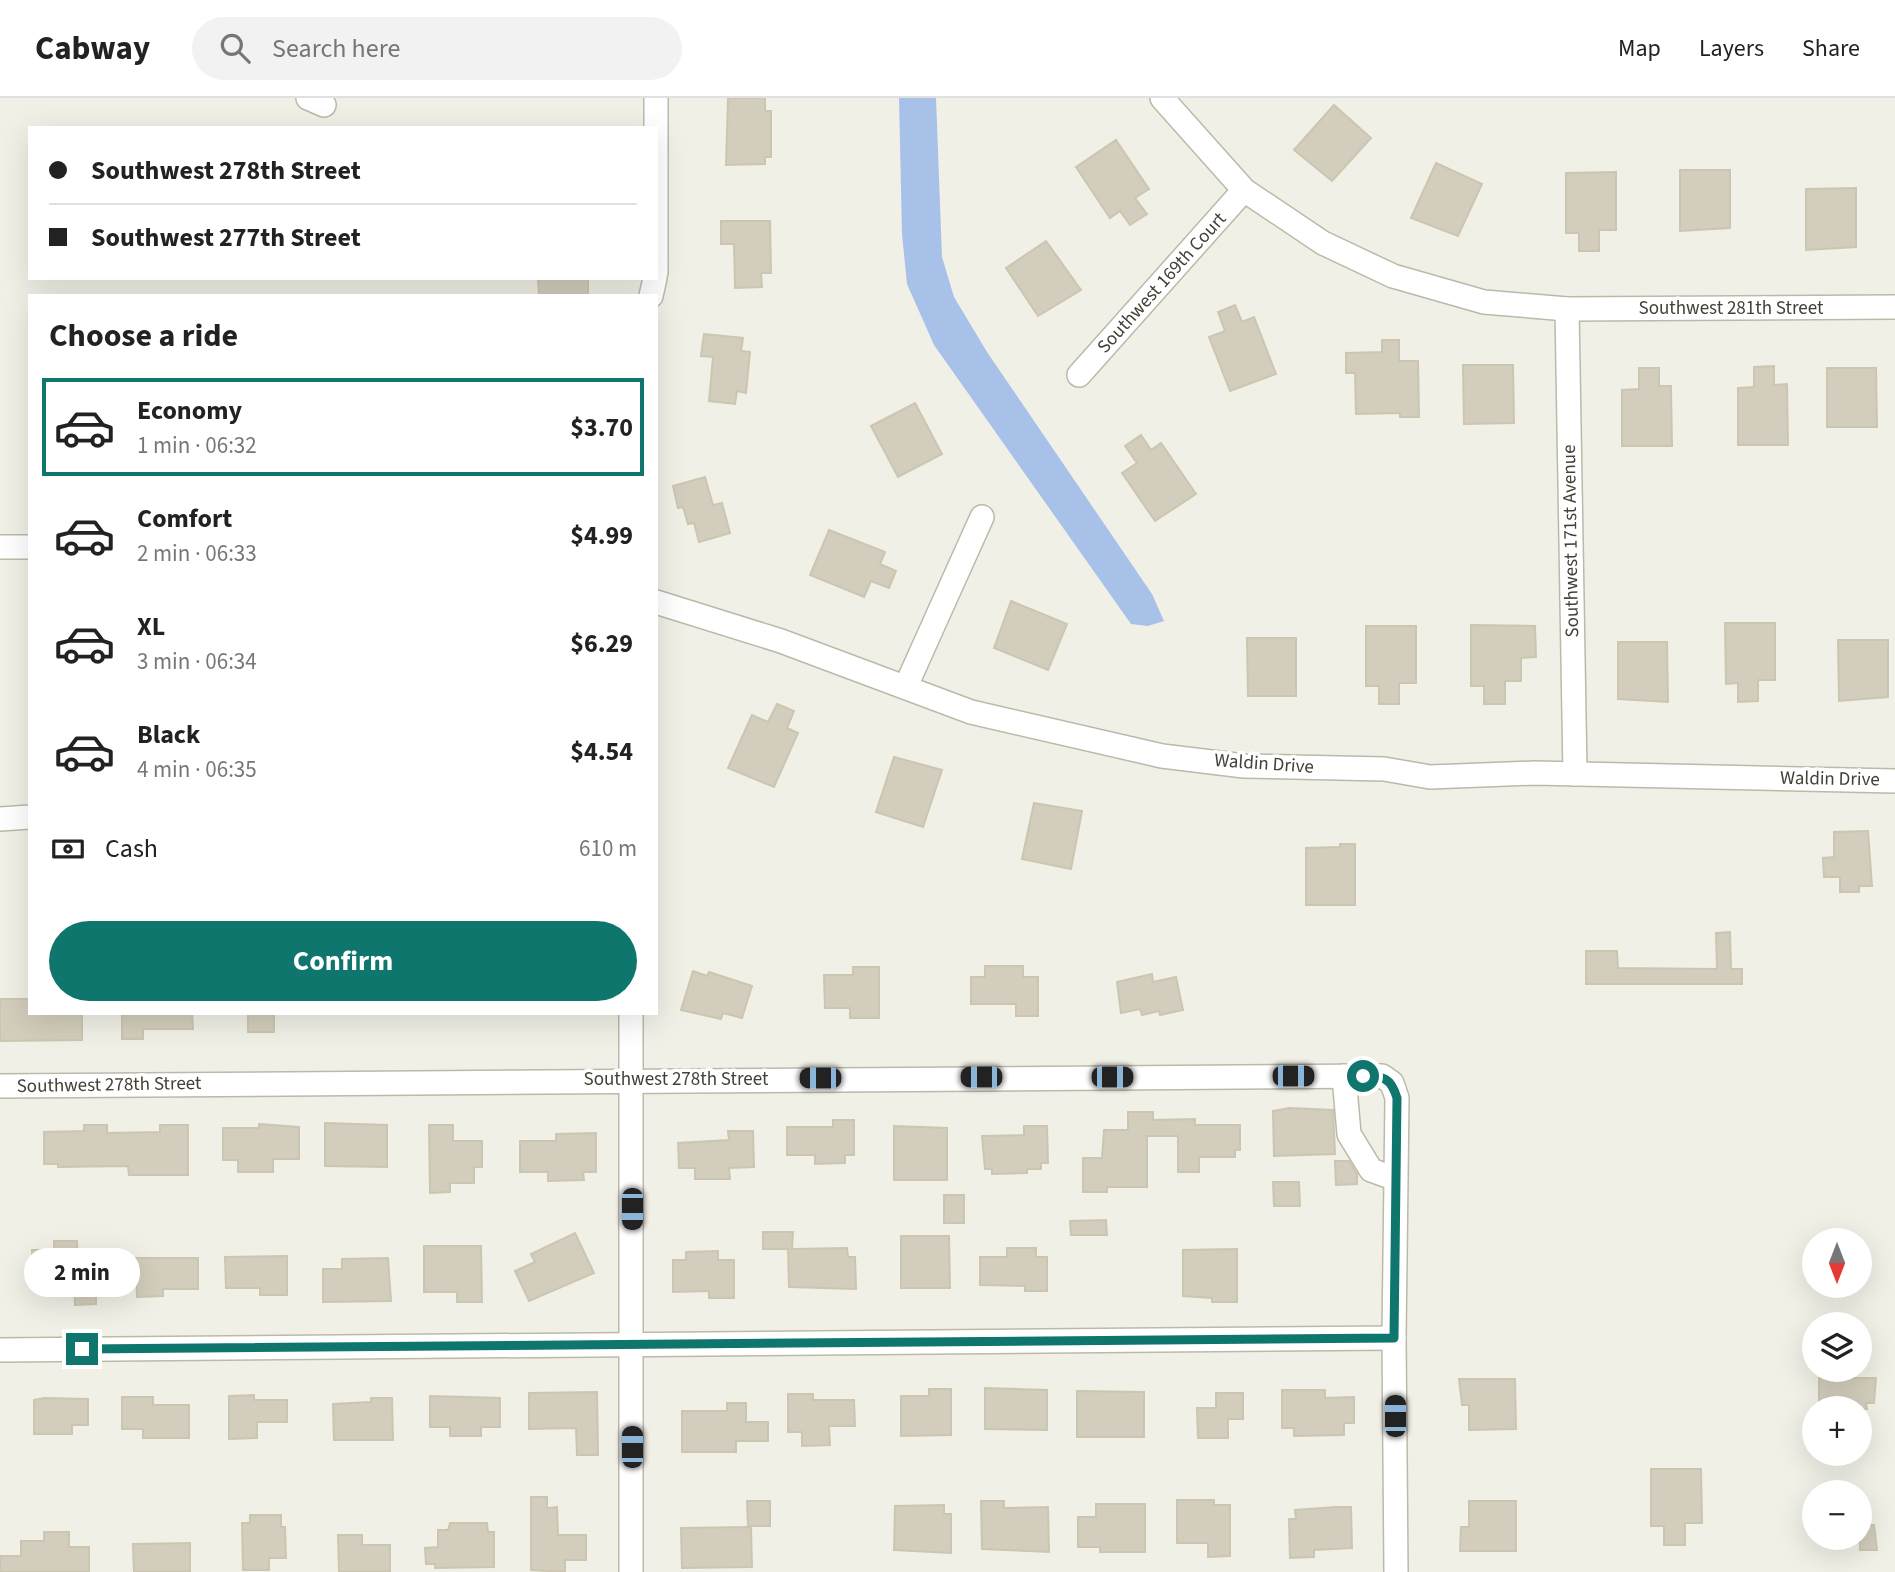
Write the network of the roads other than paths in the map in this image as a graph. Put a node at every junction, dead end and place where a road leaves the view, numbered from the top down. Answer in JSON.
{"nodes":[{"id":1,"x":656,"y":98,"type":"edge"},
{"id":2,"x":1162,"y":98,"type":"edge"},
{"id":3,"x":656,"y":126,"type":"edge"},
{"id":4,"x":1244,"y":190,"type":"junction"},
{"id":5,"x":1895,"y":307,"type":"edge"},
{"id":6,"x":1567,"y":309,"type":"junction"},
{"id":7,"x":1079,"y":376,"type":"dead end"},
{"id":8,"x":982,"y":517,"type":"dead end"},
{"id":9,"x":0,"y":547,"type":"edge"},
{"id":10,"x":28,"y":547,"type":"edge"},
{"id":11,"x":658,"y":603,"type":"edge"},
{"id":12,"x":905,"y":686,"type":"junction"},
{"id":13,"x":1575,"y":774,"type":"junction"},
{"id":14,"x":1895,"y":781,"type":"edge"},
{"id":15,"x":28,"y":817,"type":"edge"},
{"id":16,"x":0,"y":820,"type":"edge"},
{"id":17,"x":631,"y":1015,"type":"edge"},
{"id":18,"x":1344,"y":1076,"type":"junction"},
{"id":19,"x":632,"y":1079,"type":"junction"},
{"id":20,"x":0,"y":1086,"type":"edge"},
{"id":21,"x":1396,"y":1179,"type":"junction"},
{"id":22,"x":1394,"y":1338,"type":"junction"},
{"id":23,"x":632,"y":1344,"type":"junction"},
{"id":24,"x":0,"y":1350,"type":"edge"},
{"id":25,"x":631,"y":1572,"type":"edge"},
{"id":26,"x":1396,"y":1572,"type":"edge"}],
"edges":[{"from":1,"to":3,"type":"street"},
{"from":2,"to":4,"type":"street","name":"Southwest 281th Street"},
{"from":4,"to":6,"type":"street","name":"Southwest 281th Street"},
{"from":4,"to":7,"type":"street","name":"Southwest 169th Court"},
{"from":5,"to":6,"type":"street","name":"Southwest 281th Street"},
{"from":6,"to":13,"type":"street","name":"Southwest 171st Avenue"},
{"from":8,"to":12,"type":"street"},
{"from":9,"to":10,"type":"street"},
{"from":11,"to":12,"type":"street","name":"Waldin Drive"},
{"from":12,"to":13,"type":"street","name":"Waldin Drive"},
{"from":13,"to":14,"type":"street","name":"Waldin Drive"},
{"from":15,"to":16,"type":"street"},
{"from":17,"to":19,"type":"street"},
{"from":18,"to":19,"type":"street","name":"Southwest 278th Street"},
{"from":18,"to":21,"type":"street"},
{"from":18,"to":21,"type":"street","name":"Southwest 278th Street"},
{"from":19,"to":20,"type":"street","name":"Southwest 278th Street"},
{"from":19,"to":23,"type":"street"},
{"from":21,"to":22,"type":"street"},
{"from":22,"to":23,"type":"street"},
{"from":22,"to":26,"type":"street"},
{"from":23,"to":24,"type":"street"},
{"from":23,"to":25,"type":"street"}]}
